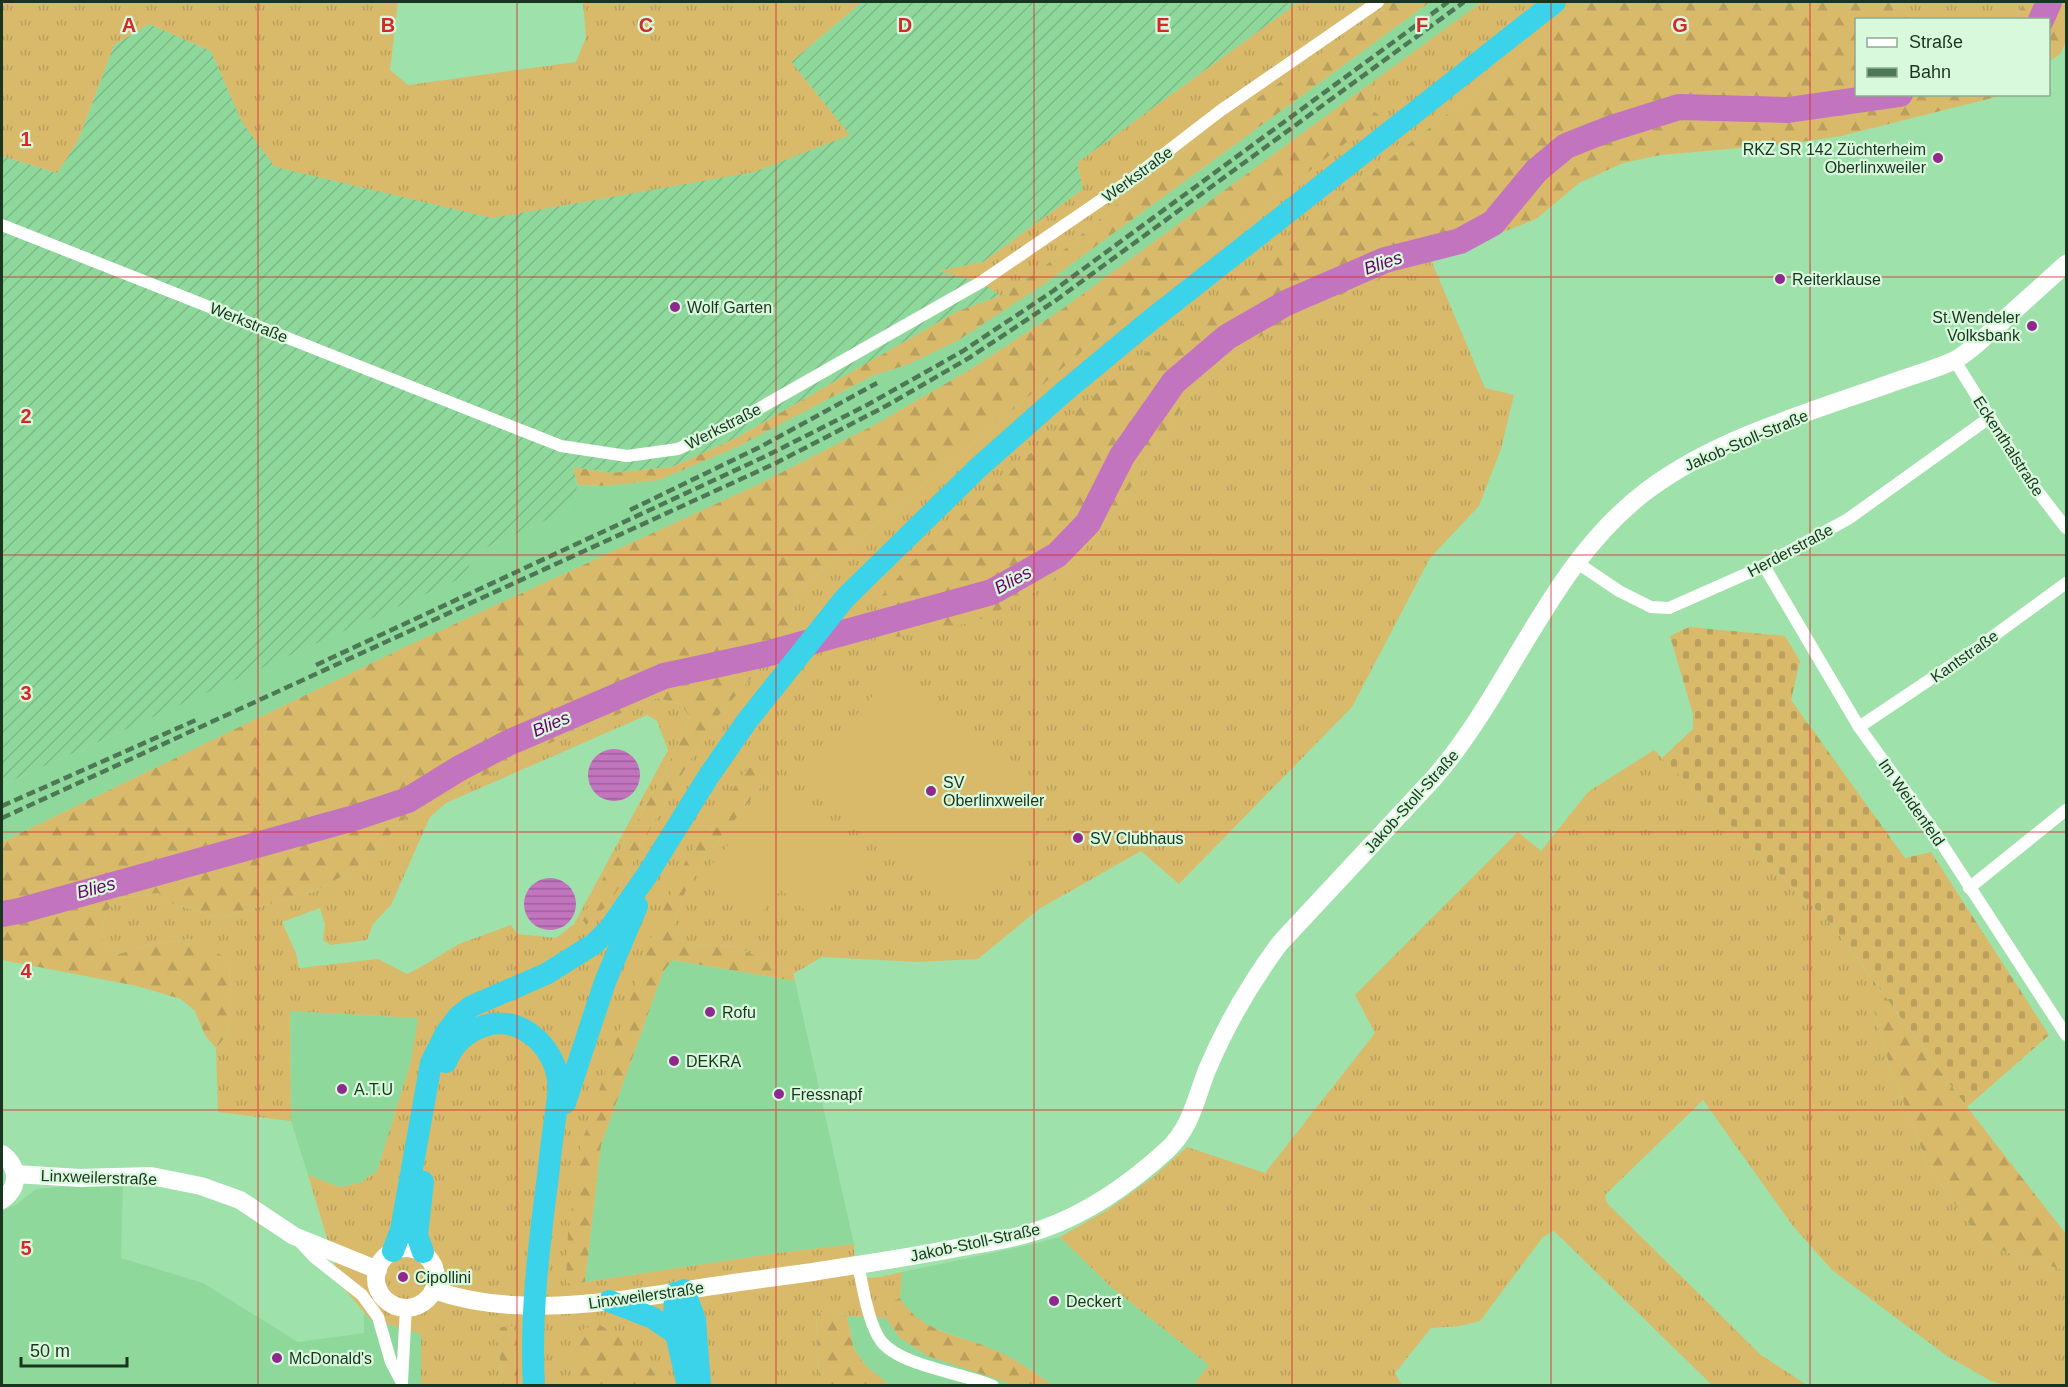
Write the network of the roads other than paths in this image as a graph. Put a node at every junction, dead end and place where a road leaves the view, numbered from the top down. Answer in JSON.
{"nodes":[{"id":1,"x":1378,"y":2,"type":"edge"},
{"id":2,"x":1555,"y":2,"type":"edge"},
{"id":3,"x":2,"y":225,"type":"edge"},
{"id":4,"x":2067,"y":264,"type":"edge"},
{"id":5,"x":1955,"y":361,"type":"junction"},
{"id":6,"x":1989,"y":418,"type":"junction"},
{"id":7,"x":2067,"y":528,"type":"edge"},
{"id":8,"x":1576,"y":562,"type":"junction"},
{"id":9,"x":1764,"y":566,"type":"junction"},
{"id":10,"x":2067,"y":583,"type":"edge"},
{"id":11,"x":1859,"y":727,"type":"junction"},
{"id":12,"x":2067,"y":810,"type":"edge"},
{"id":13,"x":678,"y":824,"type":"junction"},
{"id":14,"x":1969,"y":888,"type":"junction"},
{"id":15,"x":2067,"y":1035,"type":"edge"},
{"id":16,"x":2,"y":1154,"type":"edge"},
{"id":17,"x":15,"y":1174,"type":"junction"},
{"id":18,"x":2,"y":1200,"type":"edge"},
{"id":19,"x":541,"y":1231,"type":"junction"},
{"id":20,"x":294,"y":1236,"type":"junction"},
{"id":21,"x":393,"y":1251,"type":"junction"},
{"id":22,"x":423,"y":1252,"type":"junction"},
{"id":23,"x":858,"y":1265,"type":"junction"},
{"id":24,"x":378,"y":1270,"type":"junction"},
{"id":25,"x":434,"y":1290,"type":"junction"},
{"id":26,"x":679,"y":1291,"type":"junction"},
{"id":27,"x":609,"y":1301,"type":"junction"},
{"id":28,"x":406,"y":1307,"type":"junction"},
{"id":29,"x":676,"y":1334,"type":"junction"},
{"id":30,"x":534,"y":1383,"type":"edge"},
{"id":31,"x":402,"y":1384,"type":"edge"},
{"id":32,"x":688,"y":1386,"type":"edge"},
{"id":33,"x":700,"y":1386,"type":"edge"},
{"id":34,"x":993,"y":1386,"type":"edge"}],
"edges":[{"from":1,"to":3,"type":"street","name":"Werkstraße"},
{"from":2,"to":13,"type":"highway"},
{"from":4,"to":5,"type":"main road","name":"Jakob-Stoll-Straße"},
{"from":5,"to":6,"type":"street","name":"Eckenthalstraße"},
{"from":5,"to":8,"type":"main road","name":"Jakob-Stoll-Straße"},
{"from":6,"to":7,"type":"street","name":"Eckenthalstraße"},
{"from":6,"to":9,"type":"street","name":"Herderstraße"},
{"from":8,"to":9,"type":"street","name":"Herderstraße"},
{"from":8,"to":23,"type":"main road","name":"Jakob-Stoll-Straße"},
{"from":9,"to":11,"type":"street","name":"Im Weidenfeld"},
{"from":10,"to":11,"type":"street","name":"Kantstraße"},
{"from":11,"to":14,"type":"street","name":"Im Weidenfeld"},
{"from":12,"to":14,"type":"street"},
{"from":13,"to":19,"type":"highway"},
{"from":13,"to":21,"type":"highway"},
{"from":14,"to":15,"type":"street","name":"Im Weidenfeld"},
{"from":16,"to":17,"type":"main road"},
{"from":17,"to":18,"type":"main road"},
{"from":17,"to":20,"type":"main road","name":"Linxweilerstraße"},
{"from":19,"to":22,"type":"highway"},
{"from":19,"to":30,"type":"highway"},
{"from":20,"to":24,"type":"main road","name":"Linxweilerstraße"},
{"from":20,"to":31,"type":"street"},
{"from":21,"to":22,"type":"main road"},
{"from":21,"to":24,"type":"main road"},
{"from":22,"to":25,"type":"main road"},
{"from":23,"to":26,"type":"main road","name":"Linxweilerstraße"},
{"from":23,"to":34,"type":"street"},
{"from":24,"to":28,"type":"main road"},
{"from":25,"to":27,"type":"main road","name":"Linxweilerstraße"},
{"from":25,"to":28,"type":"main road"},
{"from":26,"to":27,"type":"main road","name":"Linxweilerstraße"},
{"from":26,"to":29,"type":"highway"},
{"from":26,"to":33,"type":"highway"},
{"from":27,"to":29,"type":"highway"},
{"from":28,"to":31,"type":"street"},
{"from":29,"to":32,"type":"highway"}]}
